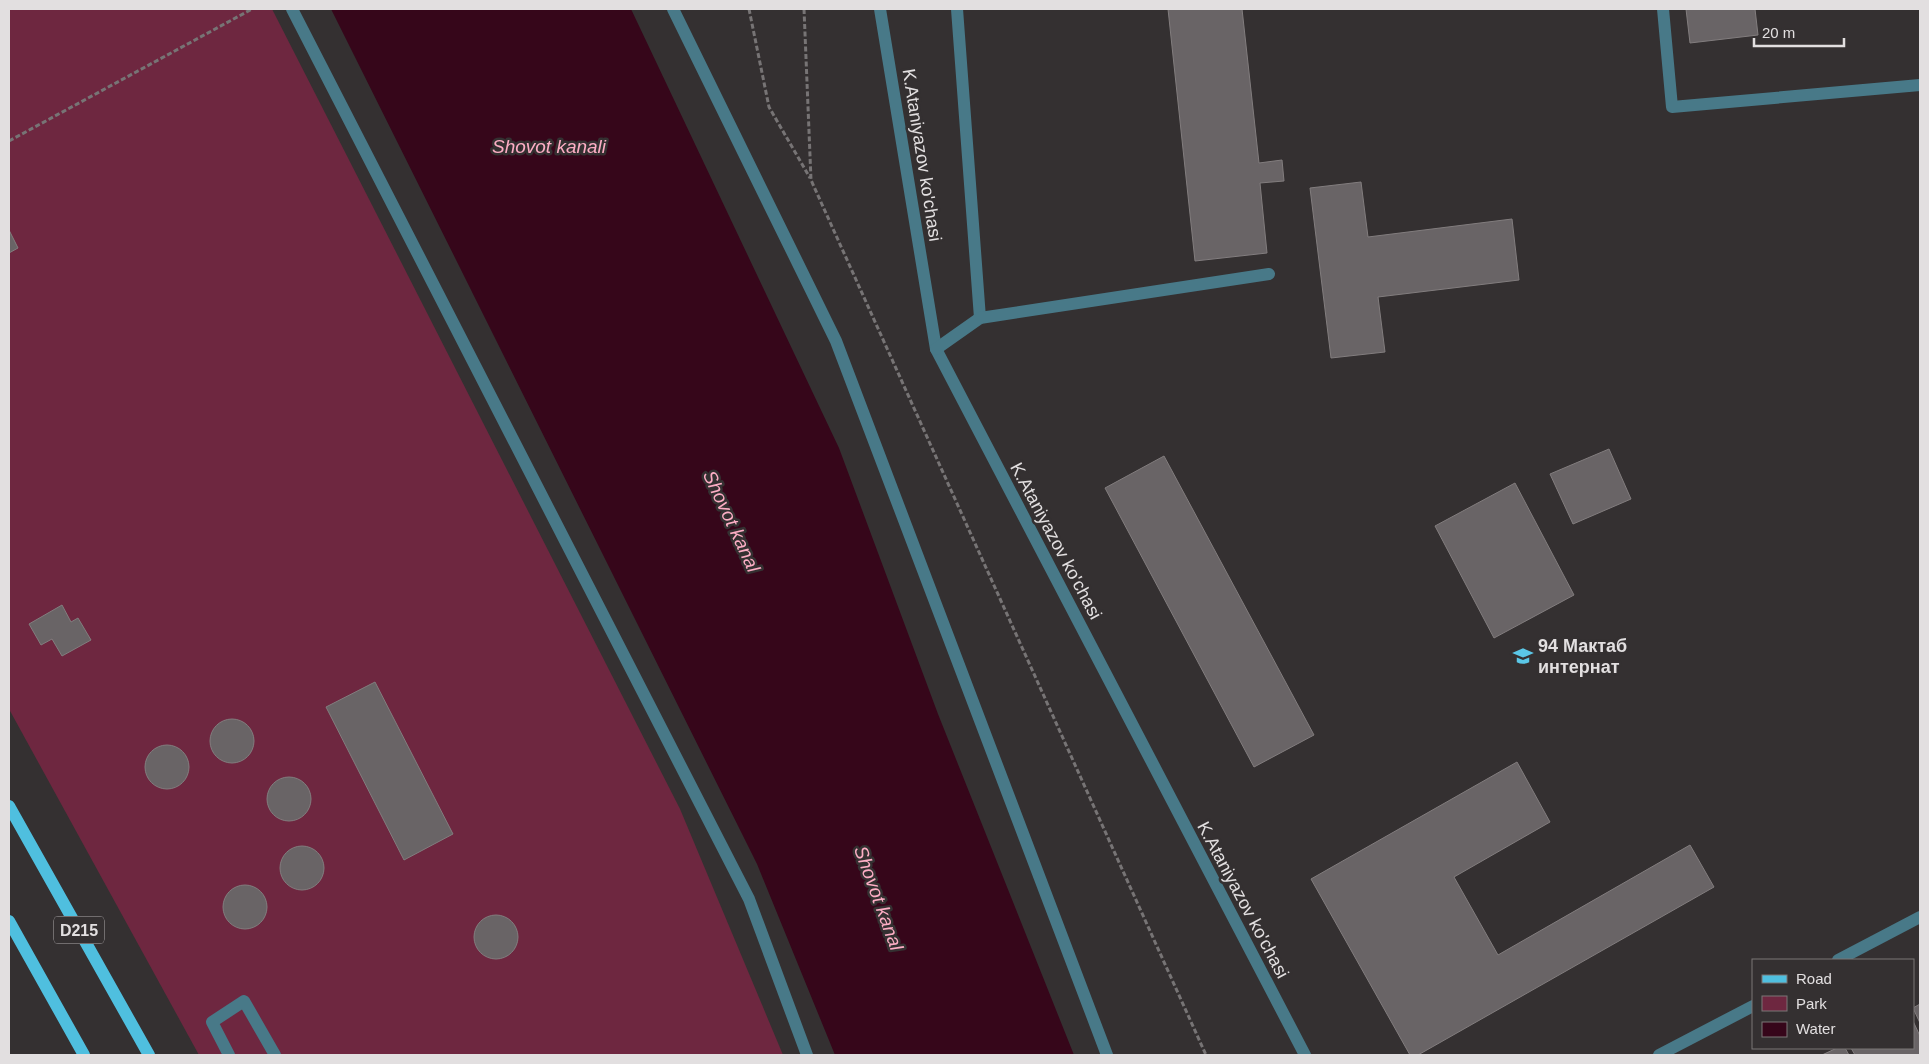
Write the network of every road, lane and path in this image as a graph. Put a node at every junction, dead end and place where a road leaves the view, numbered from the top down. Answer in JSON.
{"nodes":[{"id":1,"x":252,"y":9,"type":"edge"},
{"id":2,"x":292,"y":9,"type":"edge"},
{"id":3,"x":673,"y":9,"type":"edge"},
{"id":4,"x":749,"y":9,"type":"edge"},
{"id":5,"x":804,"y":9,"type":"edge"},
{"id":6,"x":880,"y":9,"type":"edge"},
{"id":7,"x":957,"y":9,"type":"edge"},
{"id":8,"x":1663,"y":9,"type":"edge"},
{"id":9,"x":1920,"y":85,"type":"edge"},
{"id":10,"x":9,"y":141,"type":"edge"},
{"id":11,"x":811,"y":180,"type":"junction"},
{"id":12,"x":1269,"y":274,"type":"dead end"},
{"id":13,"x":980,"y":318,"type":"junction"},
{"id":14,"x":936,"y":349,"type":"junction"},
{"id":15,"x":9,"y":806,"type":"edge"},
{"id":16,"x":1920,"y":917,"type":"edge"},
{"id":17,"x":9,"y":922,"type":"edge"},
{"id":18,"x":1840,"y":959,"type":"edge"},
{"id":19,"x":1752,"y":1007,"type":"edge"},
{"id":20,"x":84,"y":1055,"type":"edge"},
{"id":21,"x":149,"y":1055,"type":"edge"},
{"id":22,"x":229,"y":1055,"type":"edge"},
{"id":23,"x":275,"y":1055,"type":"edge"},
{"id":24,"x":807,"y":1055,"type":"edge"},
{"id":25,"x":1107,"y":1055,"type":"edge"},
{"id":26,"x":1206,"y":1055,"type":"edge"},
{"id":27,"x":1305,"y":1055,"type":"edge"},
{"id":28,"x":1659,"y":1055,"type":"edge"}],
"edges":[{"from":1,"to":10,"type":"path"},
{"from":2,"to":24,"type":"street"},
{"from":3,"to":25,"type":"street"},
{"from":4,"to":11,"type":"path"},
{"from":5,"to":11,"type":"path"},
{"from":6,"to":14,"type":"street","name":"K.Ataniyazov ko'chasi"},
{"from":7,"to":13,"type":"street"},
{"from":8,"to":9,"type":"street"},
{"from":11,"to":26,"type":"path"},
{"from":12,"to":13,"type":"street"},
{"from":13,"to":14,"type":"street"},
{"from":14,"to":27,"type":"street","name":"K.Ataniyazov ko'chasi"},
{"from":15,"to":21,"type":"main road","number":"D215"},
{"from":16,"to":18,"type":"street"},
{"from":17,"to":20,"type":"main road"},
{"from":19,"to":28,"type":"street"},
{"from":22,"to":23,"type":"street"}]}
